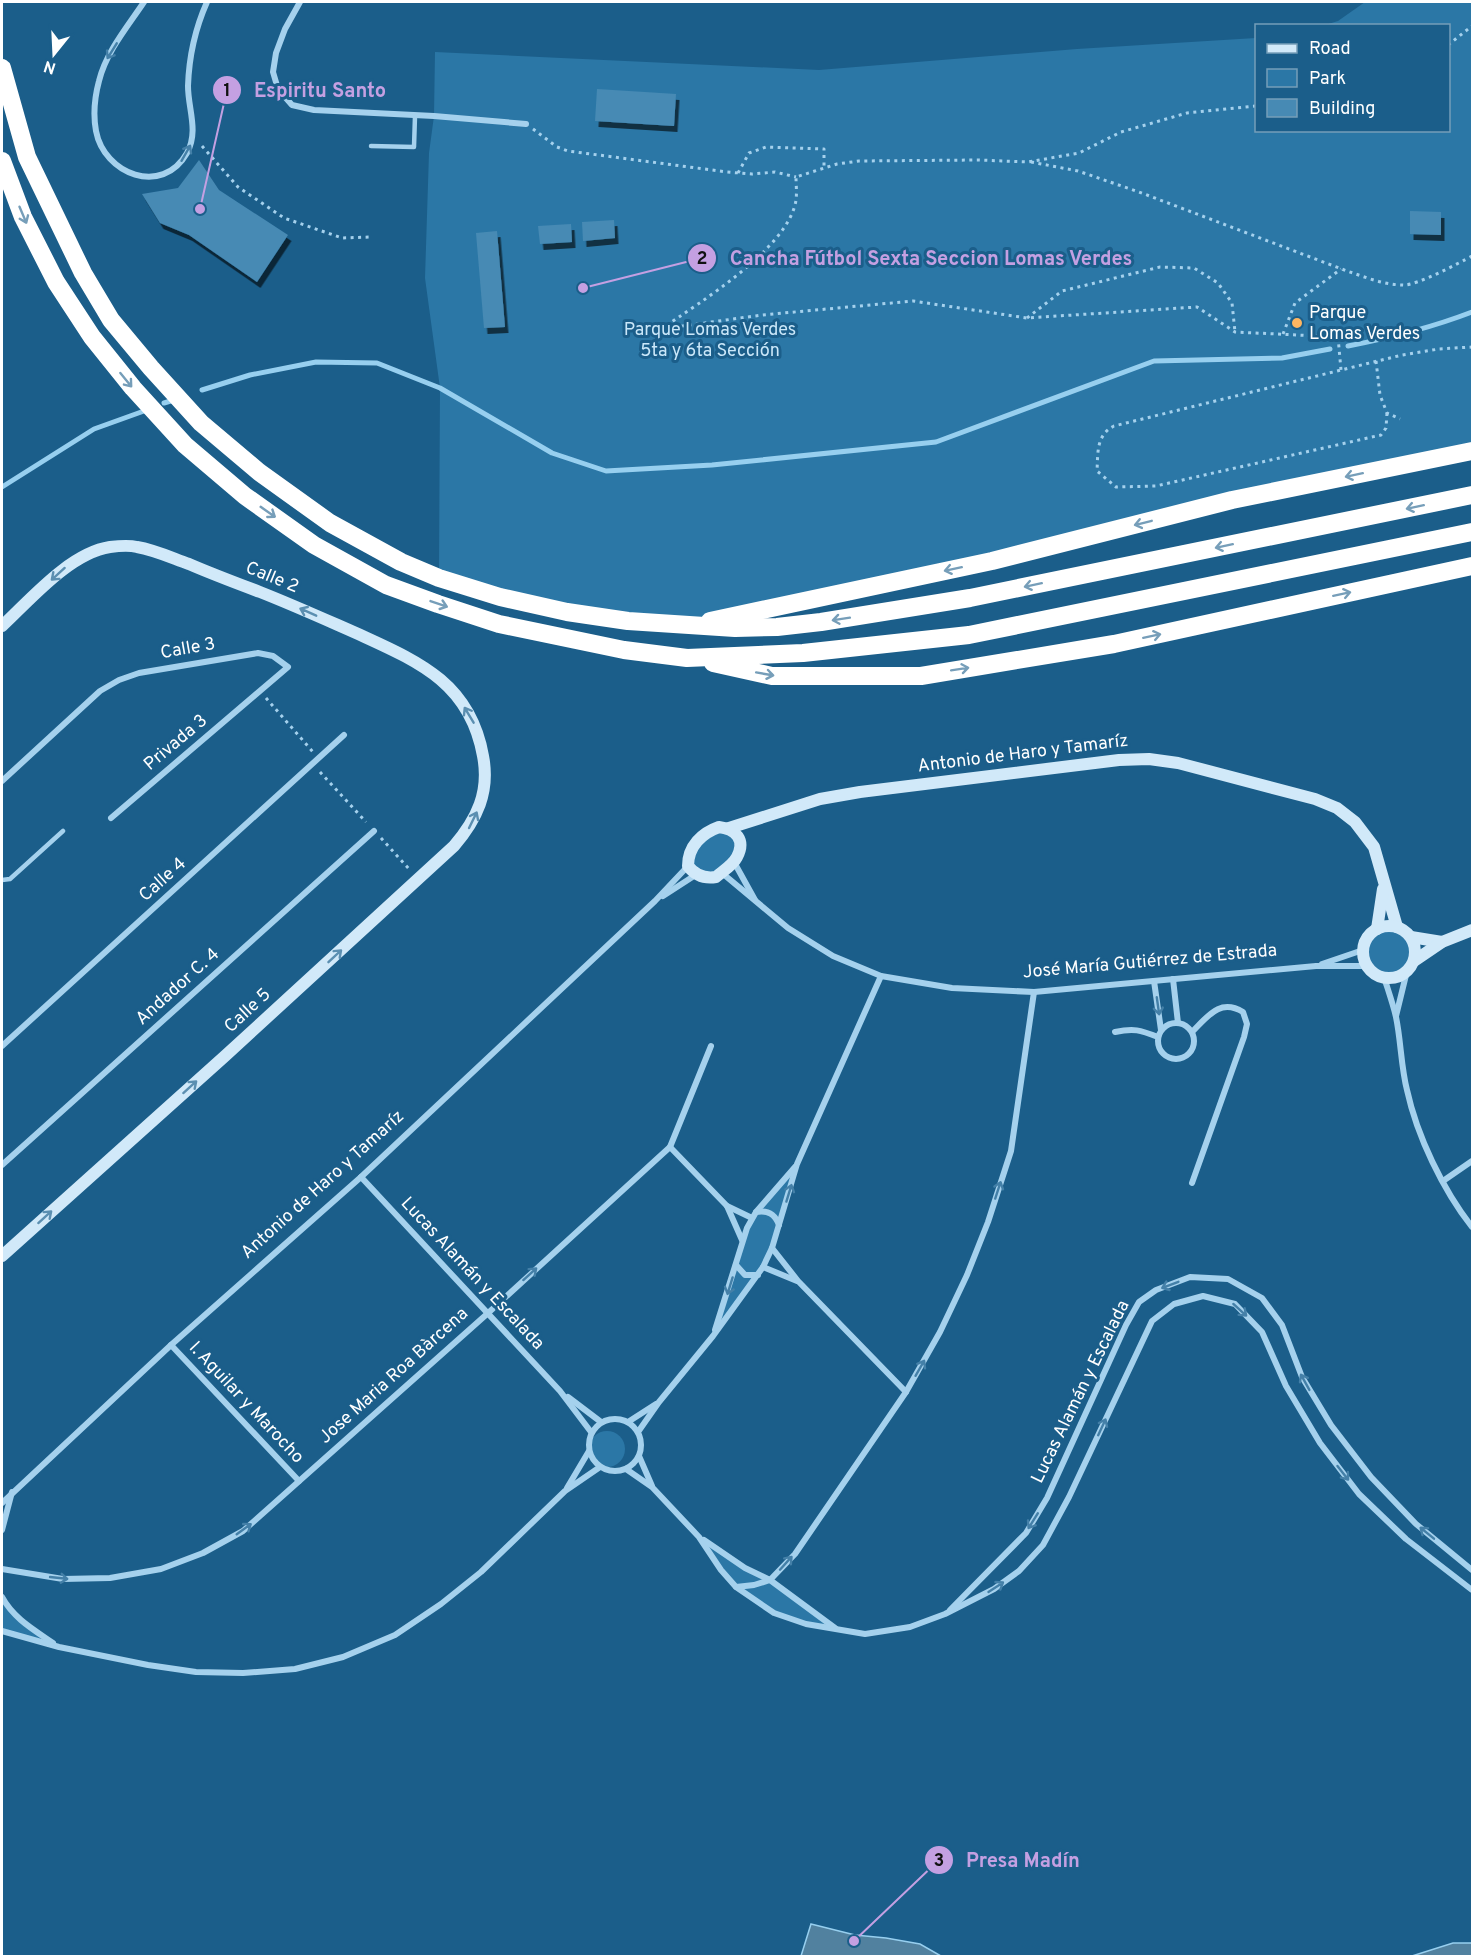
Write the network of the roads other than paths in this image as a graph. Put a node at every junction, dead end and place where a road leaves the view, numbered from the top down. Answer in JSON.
{"nodes":[{"id":1,"x":144,"y":2,"type":"edge"},
{"id":2,"x":207,"y":2,"type":"edge"},
{"id":3,"x":300,"y":2,"type":"edge"},
{"id":4,"x":2,"y":68,"type":"edge"},
{"id":5,"x":415,"y":116,"type":"junction"},
{"id":6,"x":526,"y":124,"type":"road end"},
{"id":7,"x":371,"y":146,"type":"dead end"},
{"id":8,"x":2,"y":161,"type":"edge"},
{"id":9,"x":1473,"y":451,"type":"edge"},
{"id":10,"x":1473,"y":495,"type":"edge"},
{"id":11,"x":1473,"y":532,"type":"edge"},
{"id":12,"x":1473,"y":566,"type":"edge"},
{"id":13,"x":690,"y":625,"type":"junction"},
{"id":14,"x":2,"y":626,"type":"edge"},
{"id":15,"x":687,"y":658,"type":"junction"},
{"id":16,"x":261,"y":692,"type":"joint"},
{"id":17,"x":344,"y":735,"type":"dead end"},
{"id":18,"x":486,"y":770,"type":"joint"},
{"id":19,"x":2,"y":781,"type":"edge"},
{"id":20,"x":111,"y":818,"type":"dead end"},
{"id":21,"x":761,"y":818,"type":"junction"},
{"id":22,"x":729,"y":828,"type":"junction"},
{"id":23,"x":63,"y":831,"type":"dead end"},
{"id":24,"x":374,"y":831,"type":"dead end"},
{"id":25,"x":740,"y":840,"type":"junction"},
{"id":26,"x":734,"y":861,"type":"junction"},
{"id":27,"x":693,"y":870,"type":"junction"},
{"id":28,"x":721,"y":873,"type":"junction"},
{"id":29,"x":2,"y":880,"type":"edge"},
{"id":30,"x":1384,"y":885,"type":"junction"},
{"id":31,"x":655,"y":901,"type":"junction"},
{"id":32,"x":757,"y":904,"type":"junction"},
{"id":33,"x":1397,"y":927,"type":"junction"},
{"id":34,"x":1377,"y":929,"type":"junction"},
{"id":35,"x":1473,"y":930,"type":"edge"},
{"id":36,"x":1411,"y":938,"type":"junction"},
{"id":37,"x":1442,"y":942,"type":"junction"},
{"id":38,"x":1363,"y":950,"type":"junction"},
{"id":39,"x":1316,"y":966,"type":"junction"},
{"id":40,"x":1368,"y":966,"type":"junction"},
{"id":41,"x":1411,"y":966,"type":"junction"},
{"id":42,"x":881,"y":976,"type":"junction"},
{"id":43,"x":1384,"y":977,"type":"junction"},
{"id":44,"x":1173,"y":979,"type":"junction"},
{"id":45,"x":1154,"y":981,"type":"junction"},
{"id":46,"x":1034,"y":992,"type":"junction"},
{"id":47,"x":1396,"y":1016,"type":"junction"},
{"id":48,"x":1178,"y":1023,"type":"junction"},
{"id":49,"x":1115,"y":1032,"type":"dead end"},
{"id":50,"x":1192,"y":1032,"type":"junction"},
{"id":51,"x":1160,"y":1034,"type":"junction"},
{"id":52,"x":2,"y":1046,"type":"edge"},
{"id":53,"x":711,"y":1046,"type":"dead end"},
{"id":54,"x":670,"y":1147,"type":"junction"},
{"id":55,"x":1473,"y":1161,"type":"edge"},
{"id":56,"x":797,"y":1164,"type":"junction"},
{"id":57,"x":2,"y":1165,"type":"edge"},
{"id":58,"x":362,"y":1177,"type":"junction"},
{"id":59,"x":1443,"y":1181,"type":"junction"},
{"id":60,"x":1192,"y":1183,"type":"dead end"},
{"id":61,"x":727,"y":1206,"type":"junction"},
{"id":62,"x":756,"y":1212,"type":"junction"},
{"id":63,"x":752,"y":1218,"type":"junction"},
{"id":64,"x":779,"y":1226,"type":"junction"},
{"id":65,"x":1473,"y":1227,"type":"edge"},
{"id":66,"x":742,"y":1240,"type":"junction"},
{"id":67,"x":772,"y":1248,"type":"junction"},
{"id":68,"x":2,"y":1256,"type":"edge"},
{"id":69,"x":736,"y":1265,"type":"junction"},
{"id":70,"x":763,"y":1268,"type":"junction"},
{"id":71,"x":758,"y":1275,"type":"junction"},
{"id":72,"x":798,"y":1281,"type":"junction"},
{"id":73,"x":487,"y":1314,"type":"junction"},
{"id":74,"x":713,"y":1336,"type":"junction"},
{"id":75,"x":171,"y":1345,"type":"junction"},
{"id":76,"x":560,"y":1391,"type":"junction"},
{"id":77,"x":906,"y":1392,"type":"junction"},
{"id":78,"x":659,"y":1402,"type":"junction"},
{"id":79,"x":601,"y":1422,"type":"junction"},
{"id":80,"x":628,"y":1422,"type":"junction"},
{"id":81,"x":591,"y":1432,"type":"junction"},
{"id":82,"x":638,"y":1432,"type":"junction"},
{"id":83,"x":589,"y":1451,"type":"junction"},
{"id":84,"x":639,"y":1456,"type":"junction"},
{"id":85,"x":600,"y":1467,"type":"junction"},
{"id":86,"x":626,"y":1469,"type":"junction"},
{"id":87,"x":299,"y":1481,"type":"junction"},
{"id":88,"x":652,"y":1487,"type":"junction"},
{"id":89,"x":566,"y":1491,"type":"junction"},
{"id":90,"x":12,"y":1492,"type":"junction"},
{"id":91,"x":2,"y":1503,"type":"edge"},
{"id":92,"x":2,"y":1530,"type":"edge"},
{"id":93,"x":699,"y":1537,"type":"junction"},
{"id":94,"x":2,"y":1569,"type":"edge"},
{"id":95,"x":1473,"y":1570,"type":"edge"},
{"id":96,"x":770,"y":1580,"type":"junction"},
{"id":97,"x":736,"y":1587,"type":"junction"},
{"id":98,"x":1473,"y":1590,"type":"edge"},
{"id":99,"x":2,"y":1597,"type":"edge"},
{"id":100,"x":945,"y":1614,"type":"junction"},
{"id":101,"x":838,"y":1630,"type":"junction"},
{"id":102,"x":2,"y":1631,"type":"edge"},
{"id":103,"x":59,"y":1647,"type":"junction"}],
"edges":[{"from":1,"to":2,"type":"street","one_way":true},
{"from":3,"to":5,"type":"street"},
{"from":4,"to":13,"type":"highway"},
{"from":5,"to":6,"type":"street"},
{"from":5,"to":7,"type":"lane"},
{"from":8,"to":15,"type":"highway","one_way":true},
{"from":9,"to":13,"type":"highway","one_way":true},
{"from":10,"to":13,"type":"highway","one_way":true},
{"from":11,"to":15,"type":"highway"},
{"from":15,"to":12,"type":"highway","one_way":true},
{"from":18,"to":14,"type":"street","name":"Calle 2","one_way":true},
{"from":16,"to":19,"type":"street","name":"Calle 3"},
{"from":16,"to":20,"type":"street","name":"Privada 3"},
{"from":17,"to":52,"type":"street","name":"Calle 4"},
{"from":68,"to":18,"type":"street","name":"Calle 5","one_way":true},
{"from":21,"to":22,"type":"street","name":"Antonio de Haro y Tamaríz"},
{"from":21,"to":25,"type":"street","name":"Antonio de Haro y Tamaríz"},
{"from":21,"to":30,"type":"street","name":"Antonio de Haro y Tamaríz"},
{"from":22,"to":25,"type":"street"},
{"from":22,"to":27,"type":"street"},
{"from":23,"to":29,"type":"lane"},
{"from":24,"to":57,"type":"street","name":"Andador C. 4"},
{"from":25,"to":26,"type":"street"},
{"from":26,"to":28,"type":"street"},
{"from":26,"to":32,"type":"street","name":"José María Gutiérrez de Estrada"},
{"from":27,"to":28,"type":"street"},
{"from":27,"to":31,"type":"street","name":"Antonio de Haro y Tamaríz"},
{"from":27,"to":31,"type":"street","name":"Antonio de Haro y Tamaríz"},
{"from":28,"to":32,"type":"street","name":"José María Gutiérrez de Estrada"},
{"from":30,"to":33,"type":"street","name":"Antonio de Haro y Tamaríz"},
{"from":30,"to":34,"type":"street","name":"Antonio de Haro y Tamaríz"},
{"from":31,"to":58,"type":"street","name":"Antonio de Haro y Tamaríz"},
{"from":32,"to":42,"type":"street","name":"José María Gutiérrez de Estrada"},
{"from":33,"to":34,"type":"street"},
{"from":33,"to":36,"type":"street"},
{"from":34,"to":38,"type":"street"},
{"from":35,"to":37,"type":"street"},
{"from":36,"to":37,"type":"street"},
{"from":36,"to":41,"type":"street"},
{"from":37,"to":41,"type":"street"},
{"from":38,"to":39,"type":"street","name":"José María Gutiérrez de Estrada"},
{"from":38,"to":40,"type":"street"},
{"from":39,"to":40,"type":"street","name":"José María Gutiérrez de Estrada"},
{"from":39,"to":44,"type":"street","name":"José María Gutiérrez de Estrada"},
{"from":40,"to":43,"type":"street"},
{"from":41,"to":43,"type":"street"},
{"from":41,"to":47,"type":"street"},
{"from":42,"to":46,"type":"street","name":"José María Gutiérrez de Estrada"},
{"from":42,"to":56,"type":"street"},
{"from":43,"to":47,"type":"street"},
{"from":44,"to":45,"type":"street","name":"José María Gutiérrez de Estrada"},
{"from":44,"to":48,"type":"street"},
{"from":45,"to":46,"type":"street","name":"José María Gutiérrez de Estrada"},
{"from":45,"to":51,"type":"street","one_way":true},
{"from":77,"to":46,"type":"street","one_way":true},
{"from":47,"to":59,"type":"street"},
{"from":48,"to":50,"type":"street"},
{"from":48,"to":51,"type":"street"},
{"from":49,"to":51,"type":"street"},
{"from":50,"to":51,"type":"street"},
{"from":50,"to":60,"type":"street"},
{"from":53,"to":54,"type":"street","name":"Jose Maria Roa Bàrcena"},
{"from":54,"to":61,"type":"street"},
{"from":73,"to":54,"type":"street","name":"Jose Maria Roa Bàrcena","one_way":true},
{"from":55,"to":59,"type":"street"},
{"from":56,"to":62,"type":"street"},
{"from":64,"to":56,"type":"street","one_way":true},
{"from":58,"to":73,"type":"street","name":"Lucas Alamán y Escalada"},
{"from":58,"to":75,"type":"street","name":"Antonio de Haro y Tamaríz"},
{"from":59,"to":65,"type":"street"},
{"from":61,"to":63,"type":"street"},
{"from":61,"to":66,"type":"street"},
{"from":62,"to":63,"type":"street"},
{"from":62,"to":64,"type":"street"},
{"from":63,"to":66,"type":"street"},
{"from":64,"to":67,"type":"street"},
{"from":66,"to":69,"type":"street"},
{"from":67,"to":70,"type":"street"},
{"from":67,"to":72,"type":"street"},
{"from":69,"to":71,"type":"street"},
{"from":69,"to":74,"type":"street","one_way":true},
{"from":70,"to":71,"type":"street"},
{"from":70,"to":72,"type":"street"},
{"from":71,"to":74,"type":"street"},
{"from":72,"to":77,"type":"street"},
{"from":73,"to":76,"type":"street","name":"Lucas Alamán y Escalada"},
{"from":73,"to":87,"type":"street","name":"Jose Maria Roa Bàrcena"},
{"from":74,"to":78,"type":"street"},
{"from":75,"to":87,"type":"street","name":"I. Aguilar y Marocho"},
{"from":75,"to":90,"type":"street","name":"Antonio de Haro y Tamaríz"},
{"from":76,"to":79,"type":"street","name":"Lucas Alamán y Escalada"},
{"from":76,"to":81,"type":"street","name":"Lucas Alamán y Escalada"},
{"from":96,"to":77,"type":"street","one_way":true},
{"from":78,"to":80,"type":"street"},
{"from":78,"to":82,"type":"street"},
{"from":79,"to":80,"type":"street"},
{"from":79,"to":81,"type":"street"},
{"from":80,"to":82,"type":"street"},
{"from":81,"to":83,"type":"street"},
{"from":82,"to":84,"type":"street"},
{"from":83,"to":85,"type":"street"},
{"from":83,"to":89,"type":"street"},
{"from":84,"to":86,"type":"street"},
{"from":84,"to":88,"type":"street","name":"Lucas Alamán y Escalada"},
{"from":85,"to":86,"type":"street"},
{"from":85,"to":89,"type":"street"},
{"from":86,"to":88,"type":"street","name":"Lucas Alamán y Escalada"},
{"from":94,"to":87,"type":"street","name":"Jose Maria Roa Bàrcena","one_way":true},
{"from":88,"to":93,"type":"street","name":"Lucas Alamán y Escalada"},
{"from":89,"to":103,"type":"street"},
{"from":90,"to":91,"type":"street","name":"Antonio de Haro y Tamaríz"},
{"from":90,"to":92,"type":"street"},
{"from":93,"to":96,"type":"street","name":"Lucas Alamán y Escalada"},
{"from":93,"to":97,"type":"street","name":"Lucas Alamán y Escalada"},
{"from":95,"to":100,"type":"street","name":"Lucas Alamán y Escalada","one_way":true},
{"from":96,"to":97,"type":"street"},
{"from":96,"to":101,"type":"street","name":"Lucas Alamán y Escalada"},
{"from":97,"to":101,"type":"street","name":"Lucas Alamán y Escalada"},
{"from":100,"to":98,"type":"street","name":"Lucas Alamán y Escalada","one_way":true},
{"from":99,"to":103,"type":"street"},
{"from":100,"to":101,"type":"street","name":"Lucas Alamán y Escalada"},
{"from":102,"to":103,"type":"street"}]}
